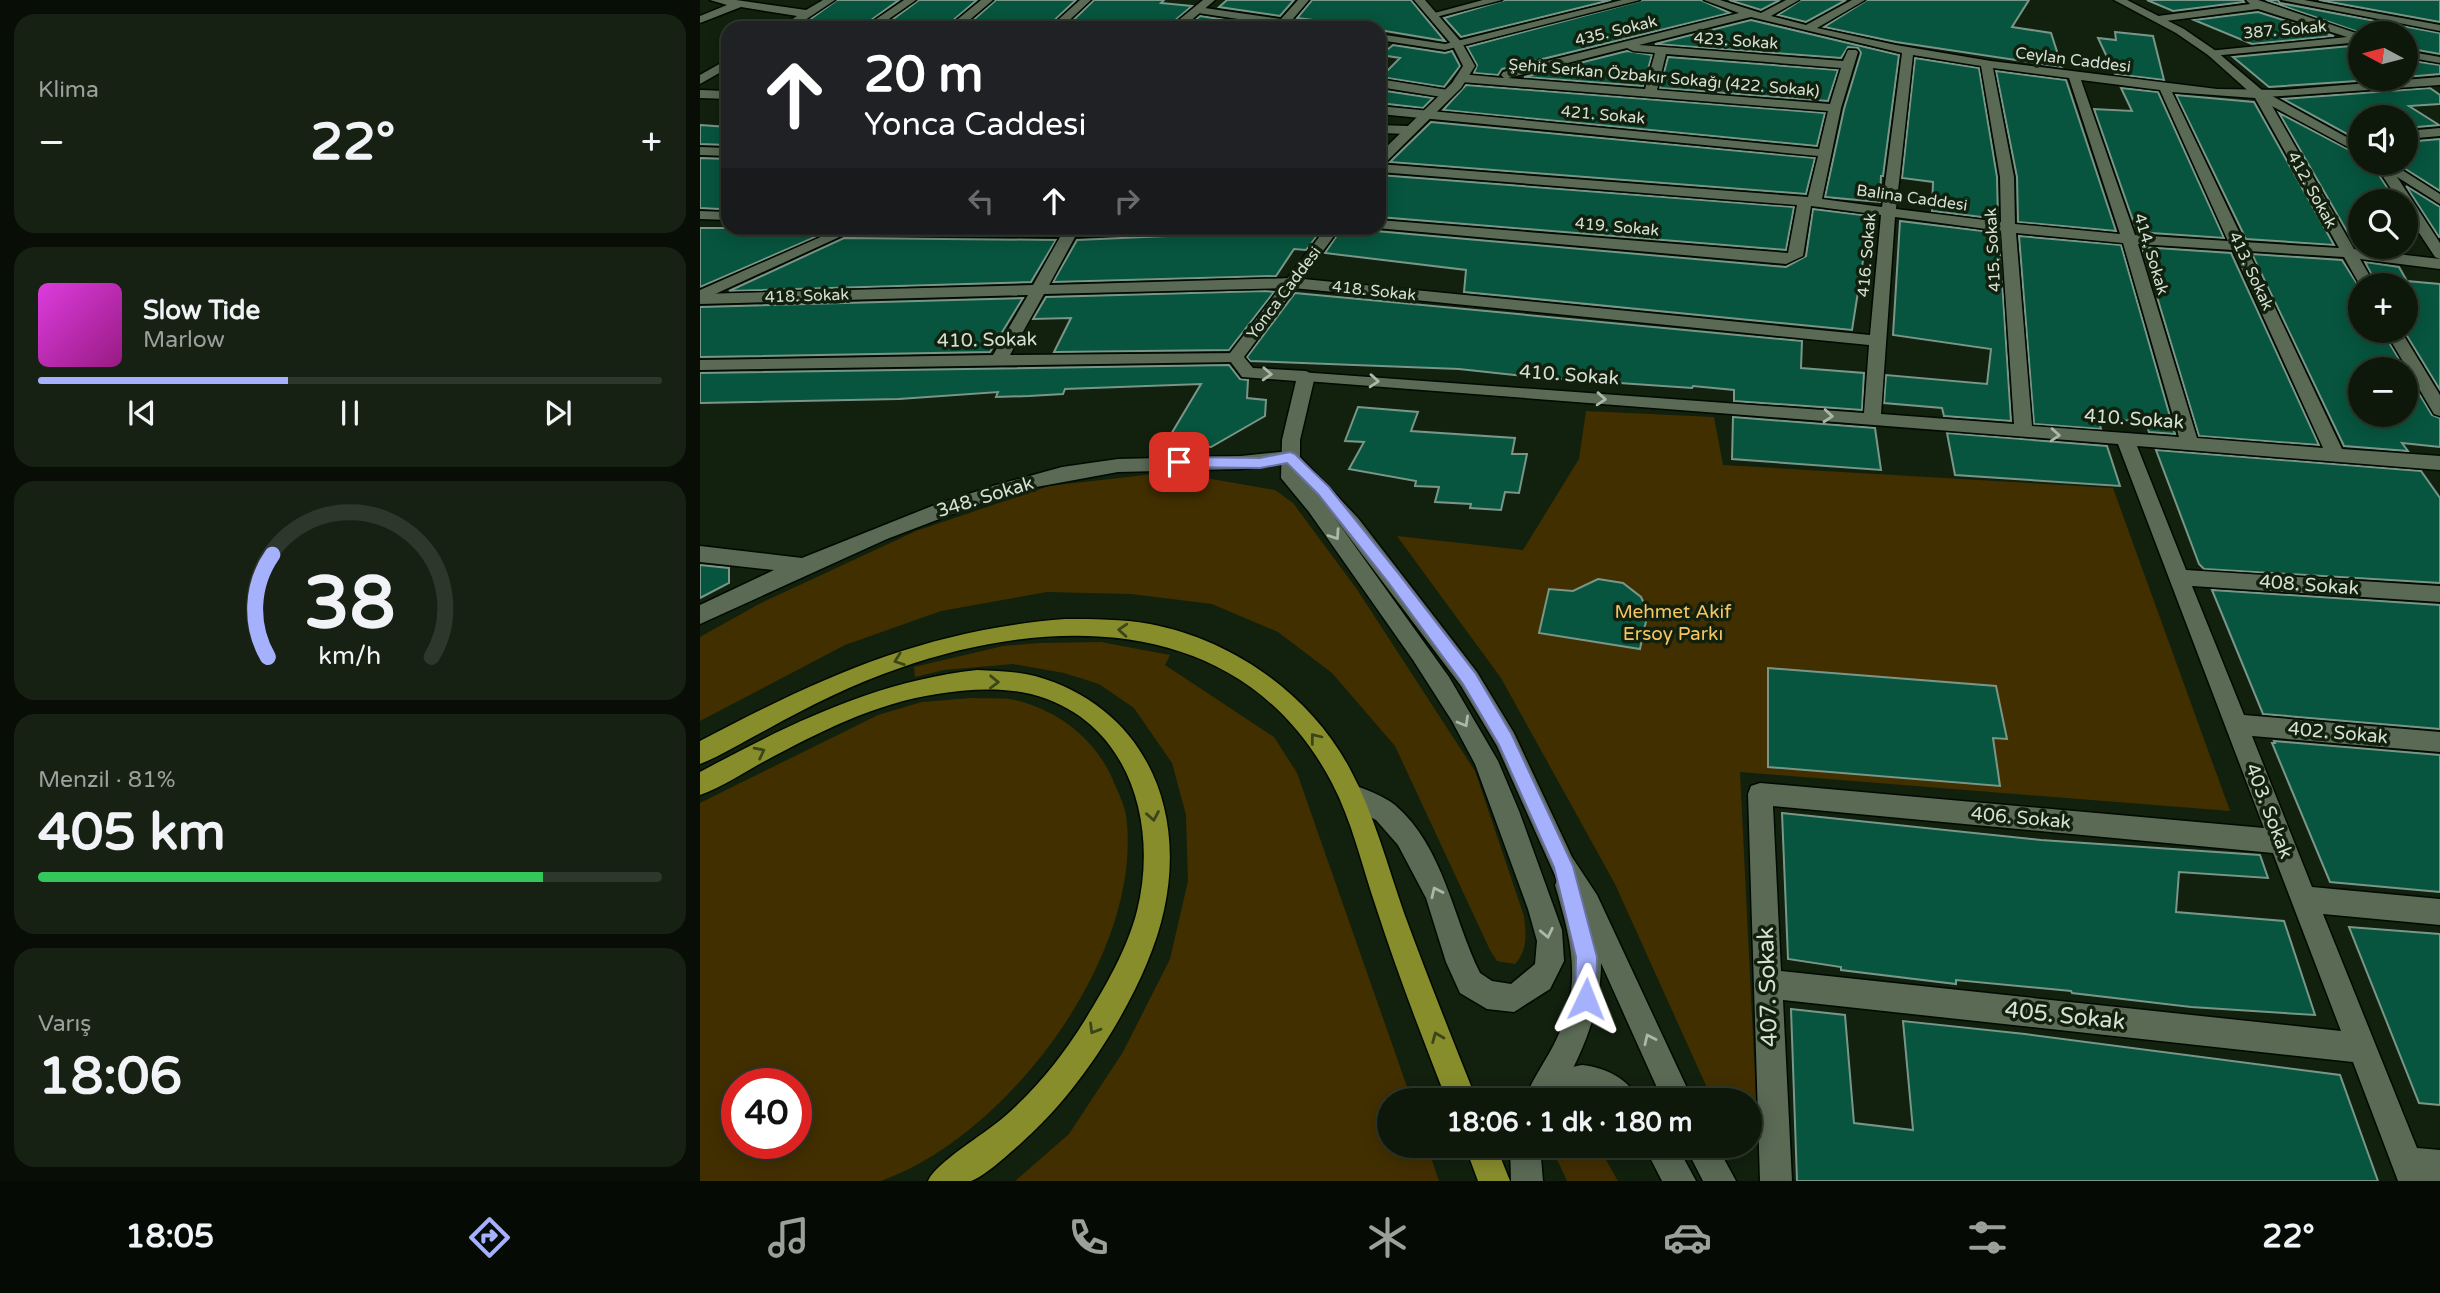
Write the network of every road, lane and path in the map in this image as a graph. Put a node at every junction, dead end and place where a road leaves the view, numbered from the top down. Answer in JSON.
{"nodes":[{"id":1,"x":715,"y":0,"type":"edge"},
{"id":2,"x":748,"y":0,"type":"edge"},
{"id":3,"x":830,"y":0,"type":"edge"},
{"id":4,"x":911,"y":0,"type":"edge"},
{"id":5,"x":988,"y":0,"type":"edge"},
{"id":6,"x":1086,"y":0,"type":"edge"},
{"id":7,"x":1210,"y":0,"type":"edge"},
{"id":8,"x":1304,"y":0,"type":"edge"},
{"id":9,"x":1419,"y":0,"type":"edge"},
{"id":10,"x":1497,"y":0,"type":"edge"},
{"id":11,"x":1635,"y":0,"type":"edge"},
{"id":12,"x":1709,"y":0,"type":"edge"},
{"id":13,"x":1794,"y":0,"type":"edge"},
{"id":14,"x":1860,"y":0,"type":"edge"},
{"id":15,"x":2119,"y":0,"type":"edge"},
{"id":16,"x":2286,"y":0,"type":"edge"},
{"id":17,"x":2255,"y":3,"type":"edge"},
{"id":18,"x":736,"y":5,"type":"junction"},
{"id":19,"x":1198,"y":10,"type":"junction"},
{"id":20,"x":808,"y":14,"type":"junction"},
{"id":21,"x":1432,"y":15,"type":"junction"},
{"id":22,"x":1755,"y":15,"type":"junction"},
{"id":23,"x":2158,"y":19,"type":"junction"},
{"id":24,"x":700,"y":20,"type":"edge"},
{"id":25,"x":796,"y":21,"type":"edge"},
{"id":26,"x":880,"y":21,"type":"edge"},
{"id":27,"x":962,"y":21,"type":"edge"},
{"id":28,"x":1063,"y":21,"type":"edge"},
{"id":29,"x":1184,"y":21,"type":"edge"},
{"id":30,"x":1277,"y":21,"type":"edge"},
{"id":31,"x":1285,"y":21,"type":"edge"},
{"id":32,"x":2440,"y":27,"type":"edge"},
{"id":33,"x":1809,"y":28,"type":"junction"},
{"id":34,"x":2348,"y":35,"type":"edge"},
{"id":35,"x":1386,"y":38,"type":"edge"},
{"id":36,"x":1856,"y":40,"type":"junction"},
{"id":37,"x":2348,"y":40,"type":"edge"},
{"id":38,"x":1458,"y":44,"type":"junction"},
{"id":39,"x":1621,"y":47,"type":"junction"},
{"id":40,"x":1661,"y":51,"type":"junction"},
{"id":41,"x":1908,"y":51,"type":"junction"},
{"id":42,"x":2212,"y":53,"type":"junction"},
{"id":43,"x":2418,"y":56,"type":"edge"},
{"id":44,"x":2440,"y":61,"type":"edge"},
{"id":45,"x":1848,"y":65,"type":"junction"},
{"id":46,"x":1987,"y":66,"type":"junction"},
{"id":47,"x":721,"y":67,"type":"edge"},
{"id":48,"x":2074,"y":76,"type":"junction"},
{"id":49,"x":1461,"y":78,"type":"junction"},
{"id":50,"x":1491,"y":79,"type":"junction"},
{"id":51,"x":700,"y":80,"type":"edge"},
{"id":52,"x":2440,"y":81,"type":"edge"},
{"id":53,"x":1386,"y":84,"type":"edge"},
{"id":54,"x":2164,"y":87,"type":"junction"},
{"id":55,"x":1650,"y":93,"type":"junction"},
{"id":56,"x":700,"y":94,"type":"edge"},
{"id":57,"x":1448,"y":94,"type":"junction"},
{"id":58,"x":2259,"y":94,"type":"junction"},
{"id":59,"x":721,"y":95,"type":"edge"},
{"id":60,"x":1835,"y":108,"type":"junction"},
{"id":61,"x":1386,"y":111,"type":"edge"},
{"id":62,"x":1423,"y":116,"type":"junction"},
{"id":63,"x":1386,"y":129,"type":"edge"},
{"id":64,"x":1408,"y":130,"type":"junction"},
{"id":65,"x":2440,"y":132,"type":"edge"},
{"id":66,"x":2418,"y":134,"type":"edge"},
{"id":67,"x":2345,"y":141,"type":"junction"},
{"id":68,"x":2348,"y":141,"type":"edge"},
{"id":69,"x":2348,"y":143,"type":"edge"},
{"id":70,"x":700,"y":150,"type":"edge"},
{"id":71,"x":721,"y":152,"type":"edge"},
{"id":72,"x":1824,"y":153,"type":"junction"},
{"id":73,"x":1386,"y":154,"type":"edge"},
{"id":74,"x":1386,"y":169,"type":"edge"},
{"id":75,"x":2400,"y":175,"type":"edge"},
{"id":76,"x":2439,"y":199,"type":"edge"},
{"id":77,"x":1809,"y":202,"type":"junction"},
{"id":78,"x":1888,"y":212,"type":"junction"},
{"id":79,"x":700,"y":215,"type":"edge"},
{"id":80,"x":721,"y":216,"type":"edge"},
{"id":81,"x":2418,"y":220,"type":"edge"},
{"id":82,"x":1386,"y":226,"type":"edge"},
{"id":83,"x":2008,"y":229,"type":"junction"},
{"id":84,"x":837,"y":235,"type":"edge"},
{"id":85,"x":1069,"y":235,"type":"edge"},
{"id":86,"x":1328,"y":235,"type":"edge"},
{"id":87,"x":2129,"y":240,"type":"junction"},
{"id":88,"x":2239,"y":246,"type":"junction"},
{"id":89,"x":2348,"y":253,"type":"joint"},
{"id":90,"x":2440,"y":254,"type":"edge"},
{"id":91,"x":2398,"y":259,"type":"edge"},
{"id":92,"x":2440,"y":264,"type":"edge"},
{"id":93,"x":1293,"y":283,"type":"junction"},
{"id":94,"x":700,"y":286,"type":"edge"},
{"id":95,"x":722,"y":287,"type":"junction"},
{"id":96,"x":1040,"y":289,"type":"junction"},
{"id":97,"x":700,"y":298,"type":"edge"},
{"id":98,"x":1878,"y":341,"type":"junction"},
{"id":99,"x":2400,"y":343,"type":"edge"},
{"id":100,"x":1235,"y":357,"type":"junction"},
{"id":101,"x":999,"y":360,"type":"junction"},
{"id":102,"x":700,"y":365,"type":"edge"},
{"id":103,"x":1306,"y":376,"type":"junction"},
{"id":104,"x":2440,"y":410,"type":"edge"},
{"id":105,"x":1872,"y":420,"type":"junction"},
{"id":106,"x":2024,"y":433,"type":"junction"},
{"id":107,"x":2124,"y":440,"type":"junction"},
{"id":108,"x":2190,"y":444,"type":"junction"},
{"id":109,"x":2336,"y":456,"type":"junction"},
{"id":110,"x":1290,"y":457,"type":"junction"},
{"id":111,"x":2440,"y":463,"type":"edge"},
{"id":112,"x":700,"y":554,"type":"edge"},
{"id":113,"x":804,"y":566,"type":"junction"},
{"id":114,"x":2178,"y":577,"type":"junction"},
{"id":115,"x":2440,"y":594,"type":"edge"},
{"id":116,"x":700,"y":615,"type":"edge"},
{"id":117,"x":2236,"y":724,"type":"junction"},
{"id":118,"x":2440,"y":741,"type":"edge"},
{"id":119,"x":700,"y":753,"type":"edge"},
{"id":120,"x":700,"y":784,"type":"edge"},
{"id":121,"x":1760,"y":794,"type":"joint"},
{"id":122,"x":1351,"y":795,"type":"junction"},
{"id":123,"x":2282,"y":842,"type":"junction"},
{"id":124,"x":1563,"y":866,"type":"junction"},
{"id":125,"x":2304,"y":899,"type":"junction"},
{"id":126,"x":2440,"y":912,"type":"edge"},
{"id":127,"x":1768,"y":984,"type":"junction"},
{"id":128,"x":2362,"y":1048,"type":"junction"},
{"id":129,"x":1457,"y":1088,"type":"edge"},
{"id":130,"x":1547,"y":1088,"type":"edge"},
{"id":131,"x":1556,"y":1088,"type":"edge"},
{"id":132,"x":1606,"y":1088,"type":"edge"},
{"id":133,"x":1672,"y":1088,"type":"edge"},
{"id":134,"x":1485,"y":1158,"type":"edge"},
{"id":135,"x":1526,"y":1158,"type":"edge"},
{"id":136,"x":1666,"y":1158,"type":"edge"},
{"id":137,"x":1707,"y":1158,"type":"edge"},
{"id":138,"x":2440,"y":1166,"type":"edge"},
{"id":139,"x":2411,"y":1172,"type":"edge"},
{"id":140,"x":944,"y":1181,"type":"edge"},
{"id":141,"x":1494,"y":1181,"type":"edge"},
{"id":142,"x":1527,"y":1181,"type":"edge"},
{"id":143,"x":1680,"y":1181,"type":"edge"},
{"id":144,"x":1720,"y":1181,"type":"edge"},
{"id":145,"x":1776,"y":1181,"type":"edge"}],
"edges":[{"from":1,"to":18,"type":"street"},
{"from":2,"to":18,"type":"street"},
{"from":3,"to":20,"type":"street"},
{"from":4,"to":26,"type":"street"},
{"from":5,"to":27,"type":"street"},
{"from":6,"to":28,"type":"street"},
{"from":7,"to":19,"type":"street"},
{"from":8,"to":31,"type":"street"},
{"from":9,"to":21,"type":"street"},
{"from":10,"to":21,"type":"street"},
{"from":11,"to":38,"type":"street"},
{"from":12,"to":22,"type":"street","name":"Ceylan Caddesi"},
{"from":13,"to":22,"type":"street"},
{"from":14,"to":33,"type":"street"},
{"from":15,"to":23,"type":"street"},
{"from":16,"to":32,"type":"street"},
{"from":17,"to":23,"type":"street"},
{"from":17,"to":34,"type":"street"},
{"from":18,"to":20,"type":"street"},
{"from":18,"to":24,"type":"street"},
{"from":19,"to":29,"type":"street"},
{"from":19,"to":30,"type":"street"},
{"from":20,"to":25,"type":"street"},
{"from":21,"to":38,"type":"street"},
{"from":22,"to":33,"type":"street","name":"Ceylan Caddesi"},
{"from":22,"to":39,"type":"street","name":"435. Sokak"},
{"from":23,"to":42,"type":"street"},
{"from":33,"to":36,"type":"street","name":"Ceylan Caddesi"},
{"from":35,"to":38,"type":"street"},
{"from":36,"to":41,"type":"street","name":"Ceylan Caddesi"},
{"from":36,"to":45,"type":"street"},
{"from":37,"to":42,"type":"street","name":"387. Sokak"},
{"from":38,"to":49,"type":"street"},
{"from":39,"to":40,"type":"street","name":"423. Sokak"},
{"from":39,"to":50,"type":"street","name":"435. Sokak"},
{"from":40,"to":45,"type":"street","name":"423. Sokak"},
{"from":40,"to":55,"type":"street"},
{"from":41,"to":46,"type":"street","name":"Ceylan Caddesi"},
{"from":41,"to":78,"type":"street","name":"416. Sokak"},
{"from":42,"to":58,"type":"street"},
{"from":43,"to":44,"type":"street"},
{"from":45,"to":60,"type":"street"},
{"from":46,"to":48,"type":"street","name":"Ceylan Caddesi"},
{"from":46,"to":83,"type":"street","name":"415. Sokak"},
{"from":47,"to":51,"type":"street"},
{"from":48,"to":54,"type":"street","name":"Ceylan Caddesi"},
{"from":48,"to":87,"type":"street","name":"414. Sokak"},
{"from":49,"to":50,"type":"street"},
{"from":49,"to":57,"type":"street"},
{"from":50,"to":55,"type":"street","name":"Şehit Serkan Özbakır Sokağı (422. Sokak)"},
{"from":52,"to":58,"type":"street","name":"Ceylan Caddesi"},
{"from":53,"to":57,"type":"street"},
{"from":54,"to":58,"type":"street","name":"Ceylan Caddesi"},
{"from":54,"to":88,"type":"street","name":"413. Sokak"},
{"from":55,"to":60,"type":"street","name":"Şehit Serkan Özbakır Sokağı (422. Sokak)"},
{"from":56,"to":59,"type":"street"},
{"from":57,"to":62,"type":"street"},
{"from":58,"to":67,"type":"street"},
{"from":58,"to":89,"type":"street","name":"412. Sokak"},
{"from":60,"to":72,"type":"street"},
{"from":61,"to":62,"type":"street","name":"421. Sokak"},
{"from":62,"to":64,"type":"street"},
{"from":62,"to":72,"type":"street","name":"421. Sokak"},
{"from":63,"to":64,"type":"street"},
{"from":64,"to":73,"type":"street"},
{"from":65,"to":66,"type":"street"},
{"from":67,"to":68,"type":"street"},
{"from":67,"to":69,"type":"street"},
{"from":70,"to":71,"type":"street"},
{"from":72,"to":77,"type":"street"},
{"from":74,"to":77,"type":"street","name":"Balina Caddesi"},
{"from":75,"to":76,"type":"street"},
{"from":77,"to":78,"type":"street","name":"Balina Caddesi"},
{"from":77,"to":82,"type":"street","name":"419. Sokak"},
{"from":78,"to":83,"type":"street","name":"Balina Caddesi"},
{"from":78,"to":98,"type":"street","name":"416. Sokak"},
{"from":79,"to":80,"type":"street"},
{"from":81,"to":90,"type":"street"},
{"from":83,"to":87,"type":"street","name":"Balina Caddesi"},
{"from":83,"to":106,"type":"street","name":"415. Sokak"},
{"from":84,"to":95,"type":"street"},
{"from":85,"to":96,"type":"street"},
{"from":86,"to":93,"type":"street","name":"Yonca Caddesi"},
{"from":87,"to":88,"type":"street","name":"Balina Caddesi"},
{"from":87,"to":108,"type":"street","name":"414. Sokak"},
{"from":88,"to":89,"type":"street","name":"Balina Caddesi"},
{"from":88,"to":109,"type":"street","name":"413. Sokak"},
{"from":91,"to":92,"type":"street","name":"Balina Caddesi"},
{"from":93,"to":96,"type":"street","name":"418. Sokak"},
{"from":93,"to":98,"type":"street","name":"418. Sokak"},
{"from":93,"to":100,"type":"street","name":"Yonca Caddesi"},
{"from":94,"to":95,"type":"street"},
{"from":95,"to":97,"type":"street"},
{"from":96,"to":97,"type":"street","name":"418. Sokak"},
{"from":96,"to":101,"type":"street"},
{"from":98,"to":105,"type":"street","name":"416. Sokak"},
{"from":99,"to":104,"type":"street"},
{"from":100,"to":101,"type":"street","name":"410. Sokak"},
{"from":100,"to":103,"type":"street","name":"410. Sokak","one_way":true},
{"from":101,"to":102,"type":"street","name":"410. Sokak"},
{"from":103,"to":105,"type":"street","name":"410. Sokak","one_way":true},
{"from":103,"to":110,"type":"street"},
{"from":105,"to":106,"type":"street","name":"410. Sokak"},
{"from":106,"to":107,"type":"street","name":"410. Sokak","one_way":true},
{"from":107,"to":108,"type":"street","name":"410. Sokak"},
{"from":107,"to":114,"type":"street","name":"403. Sokak"},
{"from":108,"to":109,"type":"street","name":"410. Sokak"},
{"from":109,"to":111,"type":"street","name":"410. Sokak"},
{"from":110,"to":113,"type":"street","name":"348. Sokak"},
{"from":110,"to":122,"type":"street","one_way":true},
{"from":110,"to":124,"type":"street"},
{"from":112,"to":113,"type":"street"},
{"from":113,"to":116,"type":"street","name":"348. Sokak"},
{"from":114,"to":115,"type":"street","name":"408. Sokak"},
{"from":114,"to":117,"type":"street","name":"403. Sokak"},
{"from":117,"to":118,"type":"street","name":"402. Sokak"},
{"from":117,"to":123,"type":"street","name":"403. Sokak"},
{"from":122,"to":119,"type":"highway","one_way":true},
{"from":120,"to":140,"type":"highway","one_way":true},
{"from":121,"to":123,"type":"street","name":"406. Sokak"},
{"from":121,"to":127,"type":"street","name":"407. Sokak"},
{"from":129,"to":122,"type":"highway","one_way":true},
{"from":123,"to":125,"type":"street","name":"403. Sokak"},
{"from":124,"to":130,"type":"street"},
{"from":133,"to":124,"type":"street","one_way":true},
{"from":125,"to":126,"type":"street"},
{"from":125,"to":128,"type":"street","name":"403. Sokak"},
{"from":127,"to":128,"type":"street","name":"405. Sokak"},
{"from":127,"to":145,"type":"street","name":"407. Sokak"},
{"from":128,"to":139,"type":"street","name":"403. Sokak"},
{"from":131,"to":132,"type":"street"},
{"from":134,"to":141,"type":"highway"},
{"from":135,"to":142,"type":"street"},
{"from":136,"to":143,"type":"street"},
{"from":137,"to":144,"type":"street"},
{"from":138,"to":139,"type":"street"}]}
